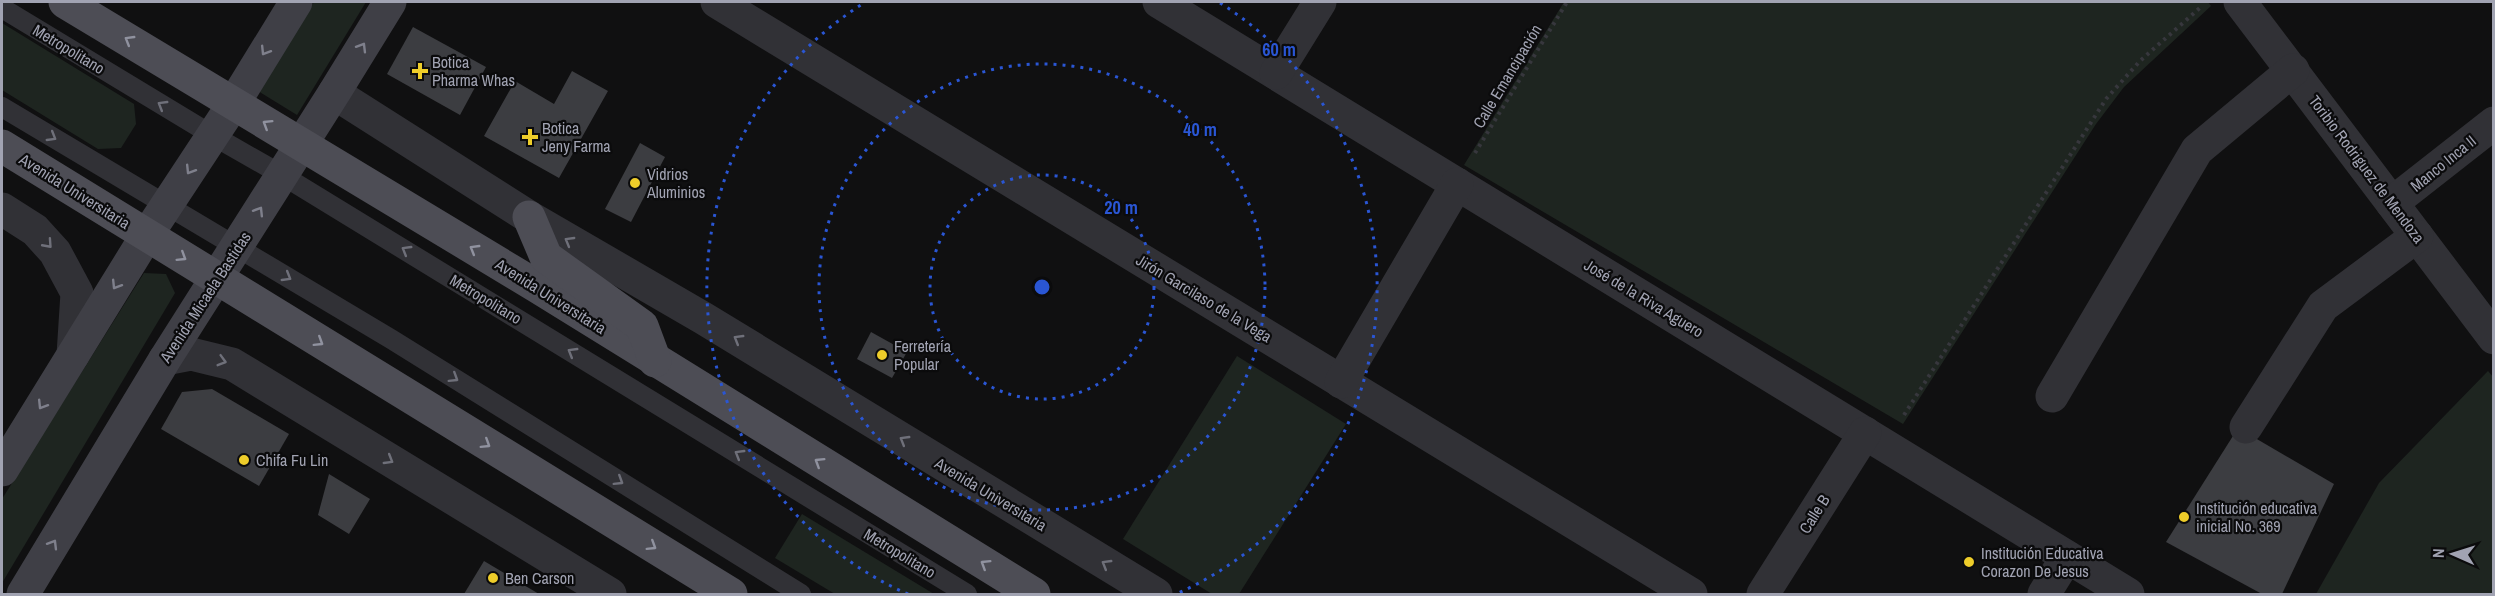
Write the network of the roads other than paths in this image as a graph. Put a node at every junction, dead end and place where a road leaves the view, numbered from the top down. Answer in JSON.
{"nodes":[{"id":1,"x":66,"y":2,"type":"edge"},
{"id":2,"x":296,"y":2,"type":"edge"},
{"id":3,"x":390,"y":2,"type":"edge"},
{"id":4,"x":717,"y":2,"type":"edge"},
{"id":5,"x":1159,"y":2,"type":"edge"},
{"id":6,"x":1320,"y":2,"type":"edge"},
{"id":7,"x":2254,"y":7,"type":"edge"},
{"id":8,"x":2,"y":8,"type":"edge"},
{"id":9,"x":2292,"y":70,"type":"junction"},
{"id":10,"x":1276,"y":73,"type":"junction"},
{"id":11,"x":334,"y":93,"type":"junction"},
{"id":12,"x":234,"y":103,"type":"junction"},
{"id":13,"x":2,"y":107,"type":"edge"},
{"id":14,"x":2493,"y":123,"type":"edge"},
{"id":15,"x":212,"y":135,"type":"junction"},
{"id":16,"x":301,"y":145,"type":"junction"},
{"id":17,"x":2,"y":146,"type":"edge"},
{"id":18,"x":282,"y":175,"type":"junction"},
{"id":19,"x":1457,"y":184,"type":"junction"},
{"id":20,"x":2392,"y":203,"type":"junction"},
{"id":21,"x":167,"y":206,"type":"junction"},
{"id":22,"x":2,"y":209,"type":"edge"},
{"id":23,"x":529,"y":217,"type":"junction"},
{"id":24,"x":147,"y":235,"type":"junction"},
{"id":25,"x":2417,"y":236,"type":"junction"},
{"id":26,"x":236,"y":248,"type":"junction"},
{"id":27,"x":216,"y":278,"type":"junction"},
{"id":28,"x":2493,"y":338,"type":"edge"},
{"id":29,"x":73,"y":355,"type":"junction"},
{"id":30,"x":165,"y":359,"type":"junction"},
{"id":31,"x":655,"y":361,"type":"junction"},
{"id":32,"x":1341,"y":382,"type":"junction"},
{"id":33,"x":2052,"y":396,"type":"dead end"},
{"id":34,"x":2246,"y":427,"type":"dead end"},
{"id":35,"x":1865,"y":433,"type":"junction"},
{"id":36,"x":2,"y":470,"type":"edge"},
{"id":37,"x":2067,"y":557,"type":"junction"},
{"id":38,"x":23,"y":594,"type":"edge"},
{"id":39,"x":610,"y":594,"type":"edge"},
{"id":40,"x":731,"y":594,"type":"edge"},
{"id":41,"x":801,"y":594,"type":"edge"},
{"id":42,"x":968,"y":594,"type":"edge"},
{"id":43,"x":1034,"y":594,"type":"edge"},
{"id":44,"x":1156,"y":594,"type":"edge"},
{"id":45,"x":1691,"y":594,"type":"edge"},
{"id":46,"x":1763,"y":594,"type":"edge"},
{"id":47,"x":2044,"y":594,"type":"edge"},
{"id":48,"x":2128,"y":594,"type":"edge"}],
"edges":[{"from":12,"to":1,"type":"main road","name":"Avenida Universitaria","one_way":true},
{"from":2,"to":12,"type":"main road","one_way":true},
{"from":11,"to":3,"type":"main road","name":"Avenida Micaela Bastidas","one_way":true},
{"from":4,"to":32,"type":"street","name":"Jirón Garcilaso de la Vega"},
{"from":5,"to":10,"type":"street","name":"José de la Riva Aguero"},
{"from":6,"to":10,"type":"street"},
{"from":7,"to":9,"type":"street","name":"Toribio Rodriguez de Mendoza"},
{"from":15,"to":8,"type":"lane","name":"Metropolitano","one_way":true},
{"from":9,"to":20,"type":"street","name":"Toribio Rodriguez de Mendoza"},
{"from":9,"to":33,"type":"street"},
{"from":10,"to":19,"type":"street","name":"José de la Riva Aguero"},
{"from":11,"to":16,"type":"main road","name":"Avenida Micaela Bastidas"},
{"from":11,"to":23,"type":"street","name":"Avenida Universitaria"},
{"from":12,"to":15,"type":"main road"},
{"from":16,"to":12,"type":"main road","name":"Avenida Universitaria","one_way":true},
{"from":13,"to":21,"type":"lane","one_way":true},
{"from":14,"to":20,"type":"street","name":"Manco Inca II"},
{"from":15,"to":18,"type":"lane","name":"Metropolitano"},
{"from":15,"to":21,"type":"main road","one_way":true},
{"from":16,"to":18,"type":"main road","name":"Avenida Micaela Bastidas"},
{"from":31,"to":16,"type":"main road","name":"Avenida Universitaria","one_way":true},
{"from":17,"to":24,"type":"main road","name":"Avenida Universitaria"},
{"from":26,"to":18,"type":"main road","name":"Avenida Micaela Bastidas","one_way":true},
{"from":42,"to":18,"type":"lane","name":"Metropolitano","one_way":true},
{"from":19,"to":32,"type":"street"},
{"from":19,"to":35,"type":"street","name":"José de la Riva Aguero"},
{"from":20,"to":25,"type":"street","name":"Toribio Rodriguez de Mendoza"},
{"from":21,"to":24,"type":"main road"},
{"from":21,"to":26,"type":"lane"},
{"from":22,"to":29,"type":"street","one_way":true},
{"from":23,"to":31,"type":"main road"},
{"from":44,"to":23,"type":"street","name":"Avenida Universitaria","one_way":true},
{"from":24,"to":27,"type":"main road","name":"Avenida Universitaria","one_way":true},
{"from":24,"to":29,"type":"main road","one_way":true},
{"from":25,"to":28,"type":"street","name":"Toribio Rodriguez de Mendoza"},
{"from":25,"to":34,"type":"street"},
{"from":26,"to":27,"type":"main road","name":"Avenida Micaela Bastidas"},
{"from":26,"to":41,"type":"lane","one_way":true},
{"from":27,"to":30,"type":"main road","name":"Avenida Micaela Bastidas"},
{"from":27,"to":40,"type":"main road","name":"Avenida Universitaria","one_way":true},
{"from":29,"to":36,"type":"main road","one_way":true},
{"from":38,"to":30,"type":"main road","name":"Avenida Micaela Bastidas","one_way":true},
{"from":30,"to":39,"type":"street","one_way":true},
{"from":43,"to":31,"type":"main road","name":"Avenida Universitaria","one_way":true},
{"from":32,"to":45,"type":"street","name":"Jirón Garcilaso de la Vega"},
{"from":35,"to":37,"type":"street","name":"José de la Riva Aguero"},
{"from":35,"to":46,"type":"street","name":"Calle B"},
{"from":37,"to":47,"type":"street"},
{"from":37,"to":48,"type":"street","name":"José de la Riva Aguero"}]}
